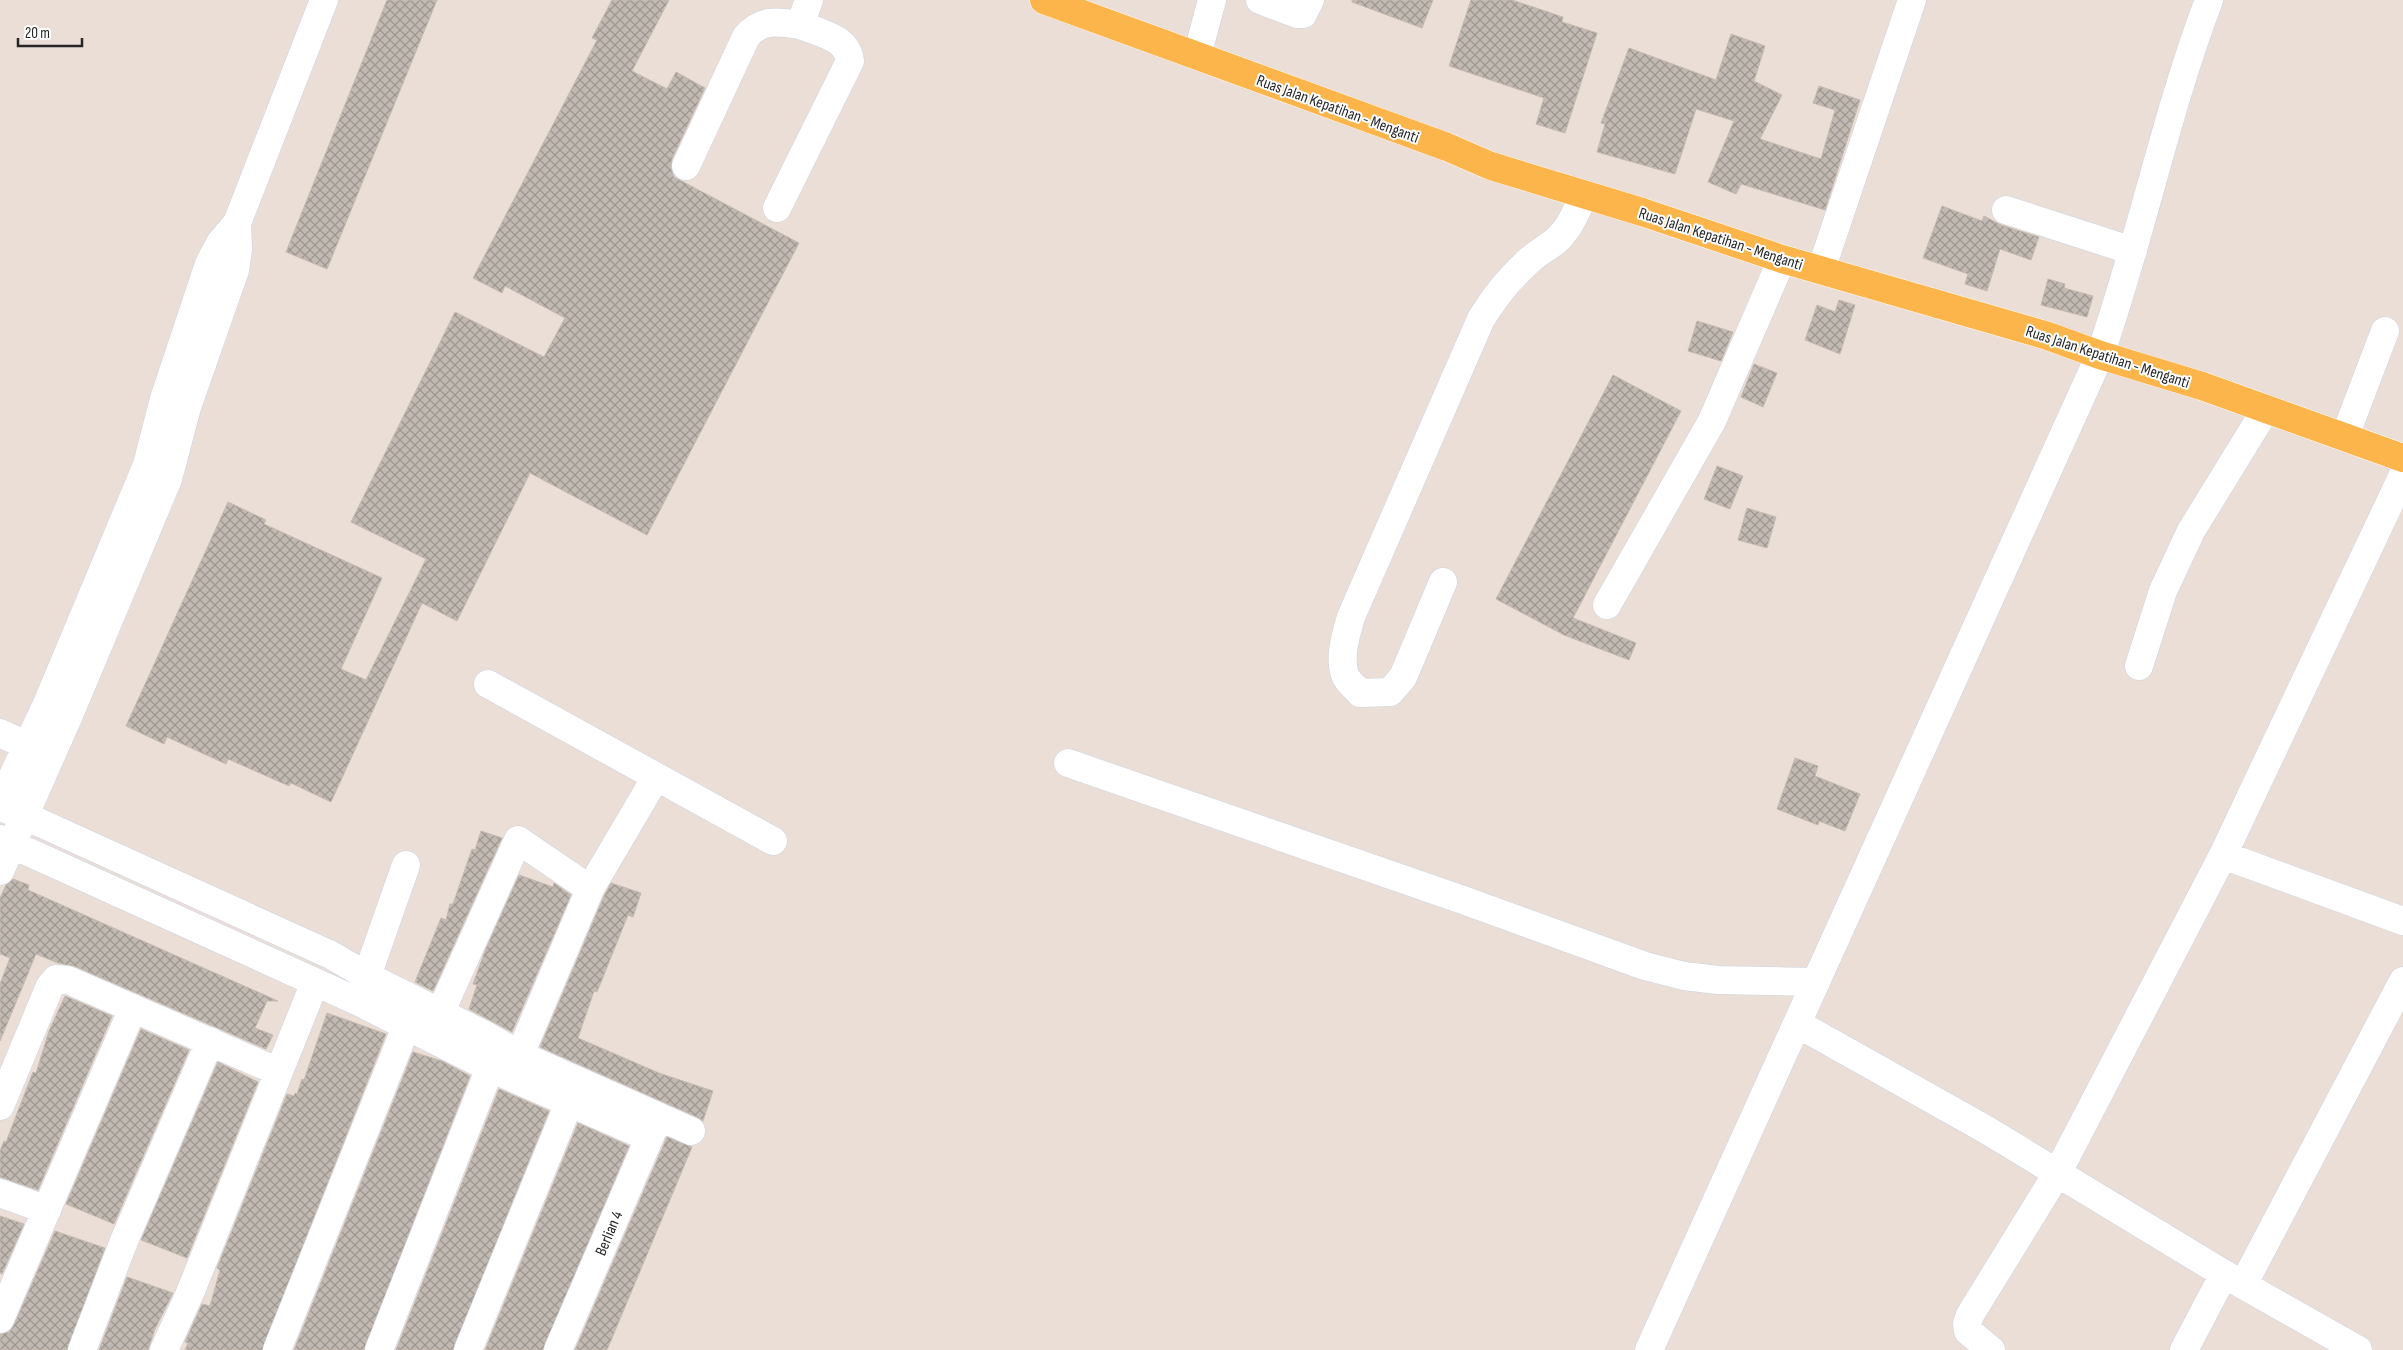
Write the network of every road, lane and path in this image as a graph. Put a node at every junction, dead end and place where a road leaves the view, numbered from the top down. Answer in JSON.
{"nodes":[{"id":1,"x":324,"y":0,"type":"edge"},
{"id":2,"x":1044,"y":0,"type":"edge"},
{"id":3,"x":1212,"y":0,"type":"edge"},
{"id":4,"x":1260,"y":0,"type":"edge"},
{"id":5,"x":1310,"y":0,"type":"edge"},
{"id":6,"x":1912,"y":0,"type":"edge"},
{"id":7,"x":2209,"y":0,"type":"edge"},
{"id":8,"x":804,"y":13,"type":"edge"},
{"id":9,"x":1197,"y":56,"type":"junction"},
{"id":10,"x":686,"y":166,"type":"dead end"},
{"id":11,"x":1585,"y":194,"type":"junction"},
{"id":12,"x":777,"y":208,"type":"dead end"},
{"id":13,"x":2006,"y":210,"type":"dead end"},
{"id":14,"x":2133,"y":251,"type":"junction"},
{"id":15,"x":1782,"y":259,"type":"junction"},
{"id":16,"x":1821,"y":270,"type":"junction"},
{"id":17,"x":2385,"y":331,"type":"dead end"},
{"id":18,"x":2100,"y":355,"type":"junction"},
{"id":19,"x":2266,"y":409,"type":"junction"},
{"id":20,"x":2345,"y":436,"type":"junction"},
{"id":21,"x":2403,"y":458,"type":"edge"},
{"id":22,"x":2403,"y":475,"type":"edge"},
{"id":23,"x":1443,"y":582,"type":"dead end"},
{"id":24,"x":1607,"y":604,"type":"dead end"},
{"id":25,"x":2139,"y":666,"type":"dead end"},
{"id":26,"x":488,"y":684,"type":"dead end"},
{"id":27,"x":58,"y":710,"type":"junction"},
{"id":28,"x":0,"y":733,"type":"edge"},
{"id":29,"x":28,"y":746,"type":"junction"},
{"id":30,"x":1068,"y":763,"type":"dead end"},
{"id":31,"x":656,"y":777,"type":"junction"},
{"id":32,"x":8,"y":809,"type":"edge"},
{"id":33,"x":6,"y":841,"type":"edge"},
{"id":34,"x":772,"y":841,"type":"dead end"},
{"id":35,"x":2223,"y":855,"type":"junction"},
{"id":36,"x":406,"y":865,"type":"dead end"},
{"id":37,"x":0,"y":871,"type":"edge"},
{"id":38,"x":590,"y":889,"type":"junction"},
{"id":39,"x":212,"y":902,"type":"junction"},
{"id":40,"x":2403,"y":921,"type":"edge"},
{"id":41,"x":200,"y":930,"type":"junction"},
{"id":42,"x":367,"y":976,"type":"junction"},
{"id":43,"x":2403,"y":981,"type":"edge"},
{"id":44,"x":315,"y":982,"type":"junction"},
{"id":45,"x":1816,"y":982,"type":"junction"},
{"id":46,"x":359,"y":1002,"type":"junction"},
{"id":47,"x":134,"y":1008,"type":"junction"},
{"id":48,"x":1798,"y":1024,"type":"junction"},
{"id":49,"x":435,"y":1026,"type":"junction"},
{"id":50,"x":406,"y":1027,"type":"junction"},
{"id":51,"x":210,"y":1041,"type":"junction"},
{"id":52,"x":507,"y":1067,"type":"junction"},
{"id":53,"x":279,"y":1072,"type":"junction"},
{"id":54,"x":569,"y":1103,"type":"junction"},
{"id":55,"x":0,"y":1106,"type":"edge"},
{"id":56,"x":653,"y":1127,"type":"junction"},
{"id":57,"x":691,"y":1131,"type":"dead end"},
{"id":58,"x":2058,"y":1172,"type":"junction"},
{"id":59,"x":0,"y":1193,"type":"edge"},
{"id":60,"x":47,"y":1210,"type":"junction"},
{"id":61,"x":2234,"y":1280,"type":"junction"},
{"id":62,"x":0,"y":1319,"type":"edge"},
{"id":63,"x":82,"y":1350,"type":"edge"},
{"id":64,"x":164,"y":1350,"type":"edge"},
{"id":65,"x":277,"y":1350,"type":"edge"},
{"id":66,"x":379,"y":1350,"type":"edge"},
{"id":67,"x":468,"y":1350,"type":"edge"},
{"id":68,"x":558,"y":1350,"type":"edge"},
{"id":69,"x":1649,"y":1350,"type":"edge"},
{"id":70,"x":1991,"y":1350,"type":"edge"},
{"id":71,"x":2184,"y":1350,"type":"edge"},
{"id":72,"x":2358,"y":1350,"type":"edge"}],
"edges":[{"from":1,"to":27,"type":"street"},
{"from":2,"to":9,"type":"main road","name":"Ruas Jalan Kepatihan - Menganti"},
{"from":3,"to":9,"type":"street"},
{"from":4,"to":5,"type":"street"},
{"from":6,"to":16,"type":"street"},
{"from":7,"to":14,"type":"street"},
{"from":8,"to":10,"type":"street"},
{"from":8,"to":12,"type":"street"},
{"from":9,"to":11,"type":"main road","name":"Ruas Jalan Kepatihan - Menganti"},
{"from":11,"to":15,"type":"main road","name":"Ruas Jalan Kepatihan - Menganti"},
{"from":11,"to":23,"type":"street"},
{"from":13,"to":14,"type":"street"},
{"from":14,"to":18,"type":"street"},
{"from":15,"to":16,"type":"main road","name":"Ruas Jalan Kepatihan - Menganti"},
{"from":15,"to":24,"type":"street"},
{"from":16,"to":18,"type":"main road","name":"Ruas Jalan Kepatihan - Menganti"},
{"from":17,"to":20,"type":"street"},
{"from":18,"to":19,"type":"main road","name":"Ruas Jalan Kepatihan - Menganti"},
{"from":18,"to":45,"type":"street"},
{"from":19,"to":20,"type":"main road","name":"Ruas Jalan Kepatihan - Menganti"},
{"from":19,"to":25,"type":"street"},
{"from":20,"to":21,"type":"main road","name":"Ruas Jalan Kepatihan - Menganti"},
{"from":22,"to":35,"type":"street"},
{"from":26,"to":31,"type":"street"},
{"from":27,"to":29,"type":"street"},
{"from":27,"to":32,"type":"street"},
{"from":28,"to":29,"type":"street"},
{"from":29,"to":32,"type":"street"},
{"from":30,"to":45,"type":"street"},
{"from":31,"to":34,"type":"street"},
{"from":31,"to":38,"type":"street"},
{"from":32,"to":33,"type":"street"},
{"from":32,"to":39,"type":"street"},
{"from":33,"to":37,"type":"street"},
{"from":33,"to":41,"type":"street"},
{"from":35,"to":40,"type":"street"},
{"from":35,"to":58,"type":"street"},
{"from":36,"to":42,"type":"street"},
{"from":38,"to":49,"type":"street"},
{"from":38,"to":52,"type":"street"},
{"from":39,"to":41,"type":"street"},
{"from":39,"to":42,"type":"street"},
{"from":41,"to":44,"type":"street"},
{"from":42,"to":46,"type":"street"},
{"from":42,"to":49,"type":"street"},
{"from":43,"to":61,"type":"street"},
{"from":44,"to":46,"type":"street"},
{"from":44,"to":53,"type":"street"},
{"from":45,"to":48,"type":"street"},
{"from":46,"to":50,"type":"street"},
{"from":47,"to":51,"type":"street"},
{"from":47,"to":55,"type":"street"},
{"from":47,"to":60,"type":"street"},
{"from":48,"to":58,"type":"street"},
{"from":48,"to":69,"type":"street"},
{"from":49,"to":50,"type":"street"},
{"from":49,"to":52,"type":"street"},
{"from":50,"to":65,"type":"street"},
{"from":51,"to":53,"type":"street"},
{"from":51,"to":63,"type":"street"},
{"from":52,"to":54,"type":"street"},
{"from":52,"to":56,"type":"street"},
{"from":52,"to":66,"type":"street"},
{"from":53,"to":64,"type":"street"},
{"from":54,"to":56,"type":"street"},
{"from":54,"to":67,"type":"street"},
{"from":56,"to":57,"type":"street"},
{"from":56,"to":68,"type":"street","name":"Berlian 4"},
{"from":58,"to":61,"type":"street"},
{"from":58,"to":70,"type":"street"},
{"from":59,"to":60,"type":"street"},
{"from":60,"to":62,"type":"street"},
{"from":61,"to":71,"type":"street"},
{"from":61,"to":72,"type":"street"}]}
